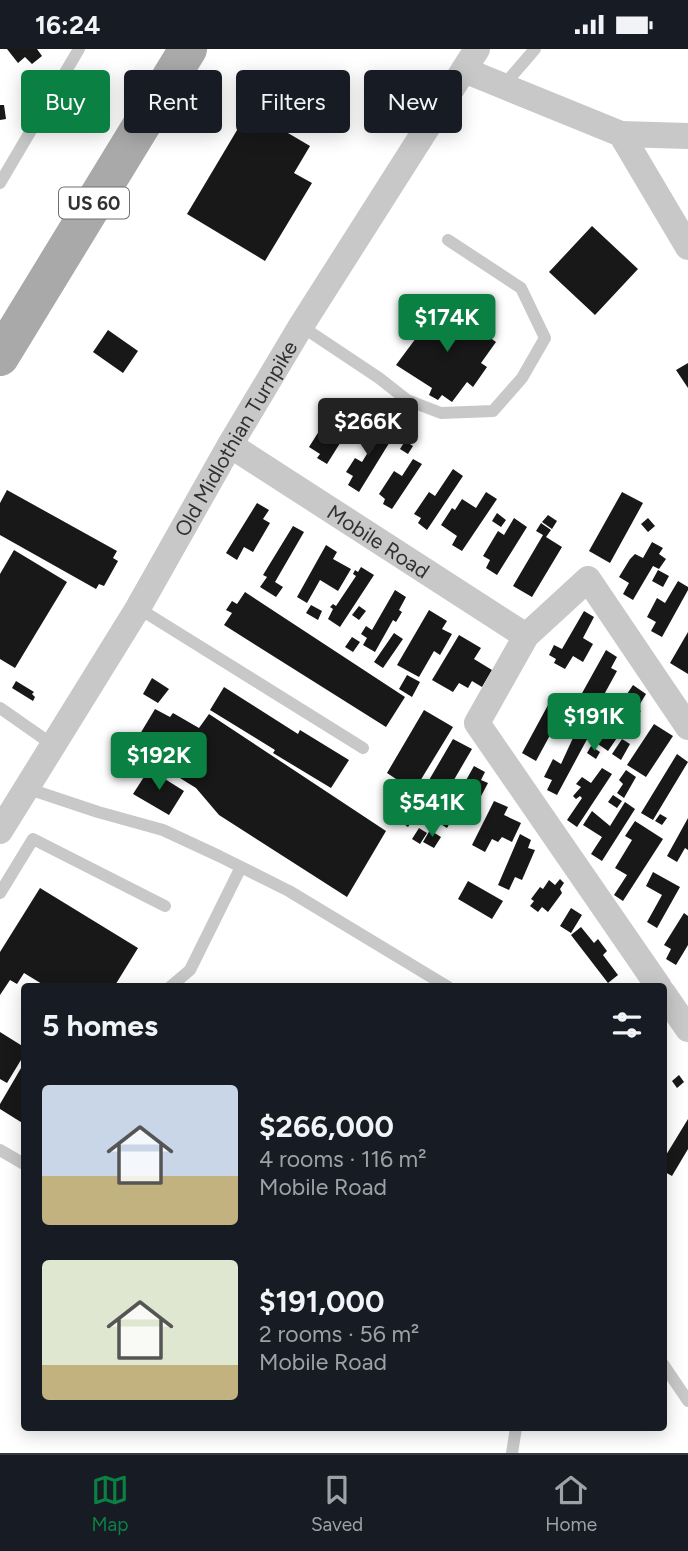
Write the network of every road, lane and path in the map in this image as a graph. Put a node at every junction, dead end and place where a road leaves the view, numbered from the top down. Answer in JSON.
{"nodes":[{"id":1,"x":79,"y":49,"type":"edge"},
{"id":2,"x":158,"y":49,"type":"edge"},
{"id":3,"x":188,"y":49,"type":"edge"},
{"id":4,"x":535,"y":49,"type":"edge"},
{"id":5,"x":470,"y":60,"type":"edge"},
{"id":6,"x":503,"y":86,"type":"junction"},
{"id":7,"x":621,"y":134,"type":"junction"},
{"id":8,"x":688,"y":136,"type":"edge"},
{"id":9,"x":0,"y":183,"type":"edge"},
{"id":10,"x":448,"y":240,"type":"dead end"},
{"id":11,"x":688,"y":247,"type":"edge"},
{"id":12,"x":0,"y":306,"type":"edge"},
{"id":13,"x":301,"y":326,"type":"junction"},
{"id":14,"x":0,"y":357,"type":"edge"},
{"id":15,"x":230,"y":445,"type":"junction"},
{"id":16,"x":138,"y":608,"type":"junction"},
{"id":17,"x":526,"y":636,"type":"junction"},
{"id":18,"x":0,"y":708,"type":"edge"},
{"id":19,"x":688,"y":727,"type":"edge"},
{"id":20,"x":53,"y":745,"type":"junction"},
{"id":21,"x":363,"y":747,"type":"dead end"},
{"id":22,"x":26,"y":788,"type":"junction"},
{"id":23,"x":0,"y":831,"type":"edge"},
{"id":24,"x":241,"y":867,"type":"junction"},
{"id":25,"x":0,"y":893,"type":"edge"},
{"id":26,"x":165,"y":907,"type":"dead end"},
{"id":27,"x":175,"y":983,"type":"edge"},
{"id":28,"x":441,"y":983,"type":"edge"},
{"id":29,"x":656,"y":983,"type":"edge"},
{"id":30,"x":667,"y":999,"type":"edge"},
{"id":31,"x":688,"y":1029,"type":"edge"},
{"id":32,"x":0,"y":1150,"type":"edge"},
{"id":33,"x":21,"y":1162,"type":"edge"},
{"id":34,"x":667,"y":1370,"type":"edge"},
{"id":35,"x":688,"y":1401,"type":"edge"},
{"id":36,"x":516,"y":1431,"type":"edge"},
{"id":37,"x":512,"y":1453,"type":"edge"}],
"edges":[{"from":1,"to":9,"type":"lane"},
{"from":2,"to":12,"type":"main road","number":"US 60"},
{"from":3,"to":14,"type":"main road","number":"US 60"},
{"from":4,"to":6,"type":"lane"},
{"from":5,"to":6,"type":"street"},
{"from":5,"to":13,"type":"street","name":"Old Midlothian Turnpike"},
{"from":6,"to":7,"type":"street"},
{"from":7,"to":8,"type":"street"},
{"from":7,"to":11,"type":"street"},
{"from":10,"to":13,"type":"lane"},
{"from":13,"to":15,"type":"street","name":"Old Midlothian Turnpike"},
{"from":15,"to":16,"type":"street","name":"Old Midlothian Turnpike"},
{"from":15,"to":17,"type":"street","name":"Mobile Road"},
{"from":16,"to":20,"type":"street","name":"Old Midlothian Turnpike"},
{"from":16,"to":21,"type":"lane"},
{"from":17,"to":19,"type":"street"},
{"from":17,"to":29,"type":"street"},
{"from":18,"to":20,"type":"lane"},
{"from":20,"to":22,"type":"street","name":"Old Midlothian Turnpike"},
{"from":22,"to":23,"type":"street","name":"Old Midlothian Turnpike"},
{"from":22,"to":24,"type":"lane"},
{"from":24,"to":27,"type":"lane"},
{"from":24,"to":28,"type":"lane"},
{"from":25,"to":26,"type":"lane"},
{"from":30,"to":31,"type":"street"},
{"from":32,"to":33,"type":"lane"},
{"from":34,"to":35,"type":"lane"},
{"from":36,"to":37,"type":"lane"}]}
